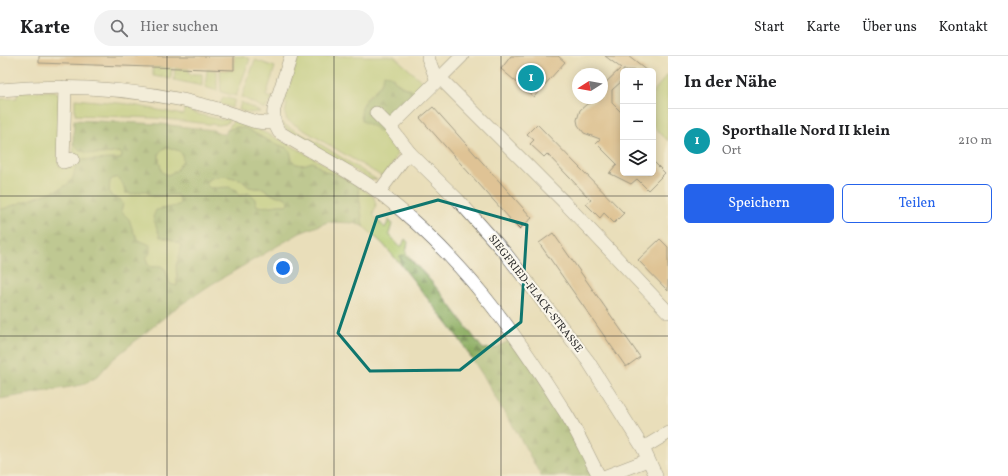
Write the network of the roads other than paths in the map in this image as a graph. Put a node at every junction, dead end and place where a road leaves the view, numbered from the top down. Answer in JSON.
{"nodes":[{"id":1,"x":291,"y":56,"type":"edge"},
{"id":2,"x":429,"y":56,"type":"edge"},
{"id":3,"x":462,"y":56,"type":"edge"},
{"id":4,"x":438,"y":80,"type":"junction"},
{"id":5,"x":65,"y":87,"type":"junction"},
{"id":6,"x":0,"y":90,"type":"edge"},
{"id":7,"x":376,"y":113,"type":"dead end"},
{"id":8,"x":274,"y":122,"type":"junction"},
{"id":9,"x":390,"y":127,"type":"junction"},
{"id":10,"x":410,"y":152,"type":"junction"},
{"id":11,"x":73,"y":159,"type":"dead end"},
{"id":12,"x":379,"y":192,"type":"junction"},
{"id":13,"x":668,"y":312,"type":"edge"},
{"id":14,"x":668,"y":433,"type":"edge"},
{"id":15,"x":643,"y":448,"type":"junction"},
{"id":16,"x":648,"y":460,"type":"junction"},
{"id":17,"x":599,"y":476,"type":"edge"},
{"id":18,"x":606,"y":476,"type":"edge"},
{"id":19,"x":656,"y":476,"type":"edge"}],
"edges":[{"from":1,"to":8,"type":"street"},
{"from":2,"to":4,"type":"street"},
{"from":3,"to":4,"type":"street"},
{"from":4,"to":9,"type":"street"},
{"from":4,"to":13,"type":"street"},
{"from":5,"to":6,"type":"street"},
{"from":5,"to":8,"type":"street"},
{"from":5,"to":11,"type":"street"},
{"from":7,"to":9,"type":"street","name":"SIEGFRIED-FLACK-STRASSE"},
{"from":8,"to":12,"type":"street"},
{"from":9,"to":10,"type":"street","name":"SIEGFRIED-FLACK-STRASSE"},
{"from":10,"to":12,"type":"street"},
{"from":10,"to":15,"type":"street","name":"SIEGFRIED-FLACK-STRASSE"},
{"from":12,"to":17,"type":"street"},
{"from":14,"to":15,"type":"street"},
{"from":15,"to":16,"type":"street","name":"SIEGFRIED-FLACK-STRASSE"},
{"from":16,"to":18,"type":"street"},
{"from":16,"to":19,"type":"street","name":"SIEGFRIED-FLACK-STRASSE"}]}
